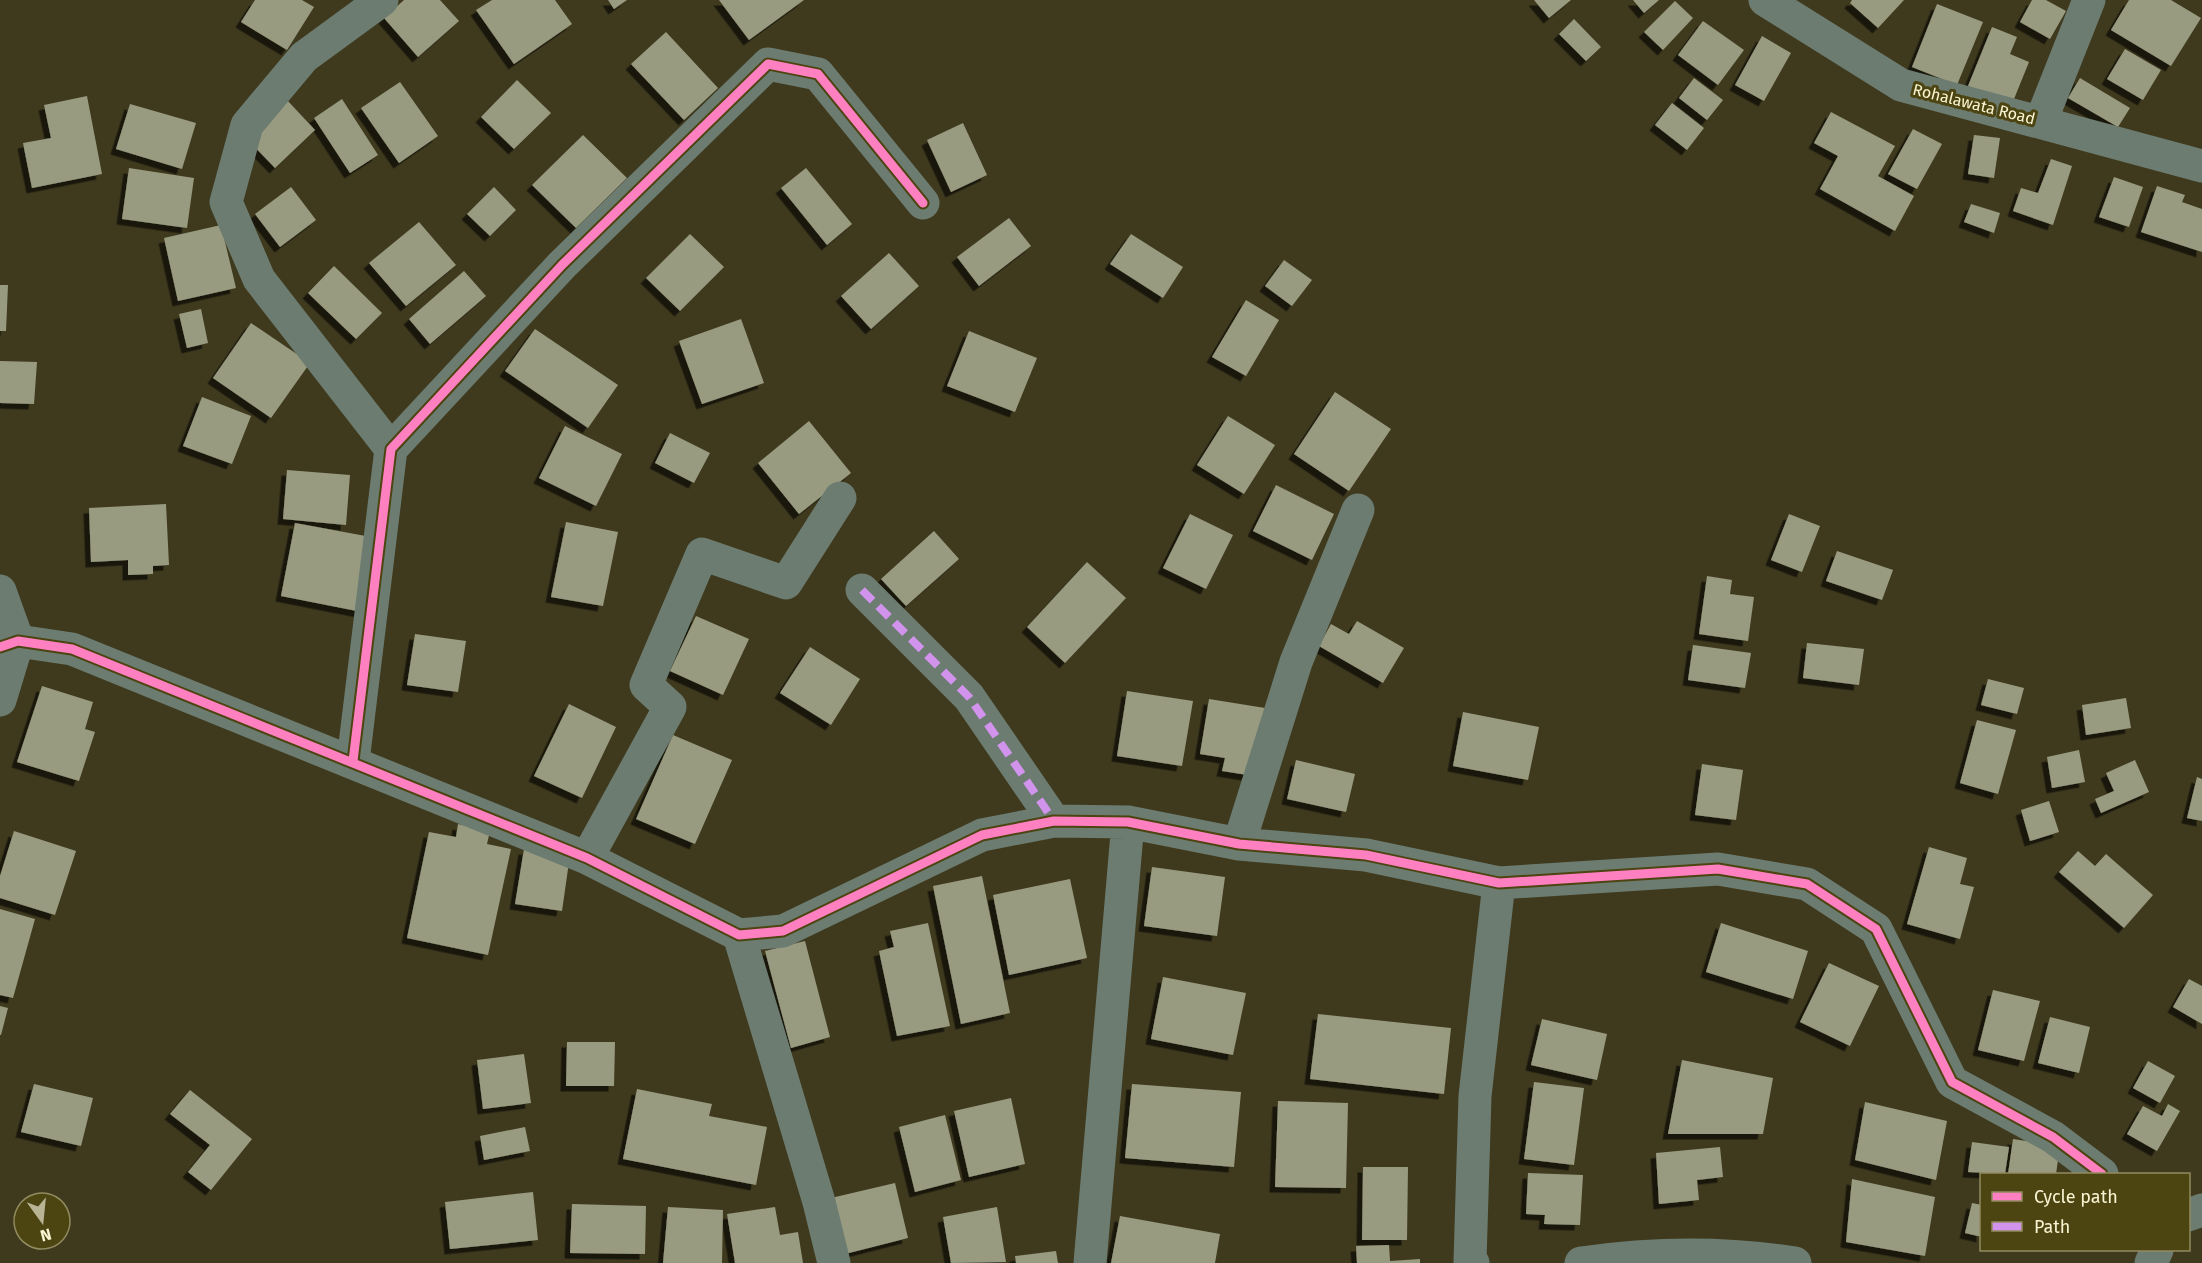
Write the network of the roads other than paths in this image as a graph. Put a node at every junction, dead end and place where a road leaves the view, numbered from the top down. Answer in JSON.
{"nodes":[{"id":1,"x":382,"y":0,"type":"edge"},
{"id":2,"x":2089,"y":0,"type":"edge"},
{"id":3,"x":1776,"y":3,"type":"edge"},
{"id":4,"x":2041,"y":121,"type":"junction"},
{"id":5,"x":2202,"y":166,"type":"edge"},
{"id":6,"x":923,"y":203,"type":"dead end"},
{"id":7,"x":391,"y":449,"type":"junction"},
{"id":8,"x":840,"y":498,"type":"dead end"},
{"id":9,"x":1358,"y":510,"type":"dead end"},
{"id":10,"x":862,"y":590,"type":"dead end"},
{"id":11,"x":0,"y":591,"type":"edge"},
{"id":12,"x":9,"y":644,"type":"edge"},
{"id":13,"x":0,"y":700,"type":"edge"},
{"id":14,"x":353,"y":762,"type":"junction"},
{"id":15,"x":1054,"y":821,"type":"junction"},
{"id":16,"x":1128,"y":822,"type":"junction"},
{"id":17,"x":1239,"y":844,"type":"junction"},
{"id":18,"x":587,"y":858,"type":"junction"},
{"id":19,"x":1499,"y":883,"type":"junction"},
{"id":20,"x":739,"y":935,"type":"junction"},
{"id":21,"x":2101,"y":1173,"type":"edge"},
{"id":22,"x":834,"y":1263,"type":"edge"},
{"id":23,"x":1090,"y":1263,"type":"edge"},
{"id":24,"x":1473,"y":1263,"type":"edge"},
{"id":25,"x":1581,"y":1263,"type":"edge"},
{"id":26,"x":1795,"y":1263,"type":"edge"}],
"edges":[{"from":1,"to":7,"type":"street"},
{"from":2,"to":4,"type":"street"},
{"from":3,"to":4,"type":"street","name":"Rohalawata Road"},
{"from":4,"to":5,"type":"street","name":"Rohalawata Road"},
{"from":6,"to":7,"type":"street"},
{"from":7,"to":14,"type":"street"},
{"from":8,"to":18,"type":"street"},
{"from":9,"to":17,"type":"street"},
{"from":10,"to":15,"type":"street"},
{"from":11,"to":12,"type":"street"},
{"from":12,"to":13,"type":"street"},
{"from":12,"to":14,"type":"street"},
{"from":14,"to":18,"type":"street"},
{"from":15,"to":16,"type":"street"},
{"from":15,"to":20,"type":"street"},
{"from":16,"to":17,"type":"street"},
{"from":16,"to":23,"type":"street"},
{"from":17,"to":19,"type":"street"},
{"from":18,"to":20,"type":"street"},
{"from":19,"to":21,"type":"street"},
{"from":19,"to":24,"type":"street"},
{"from":20,"to":22,"type":"street"},
{"from":25,"to":26,"type":"street"}]}
